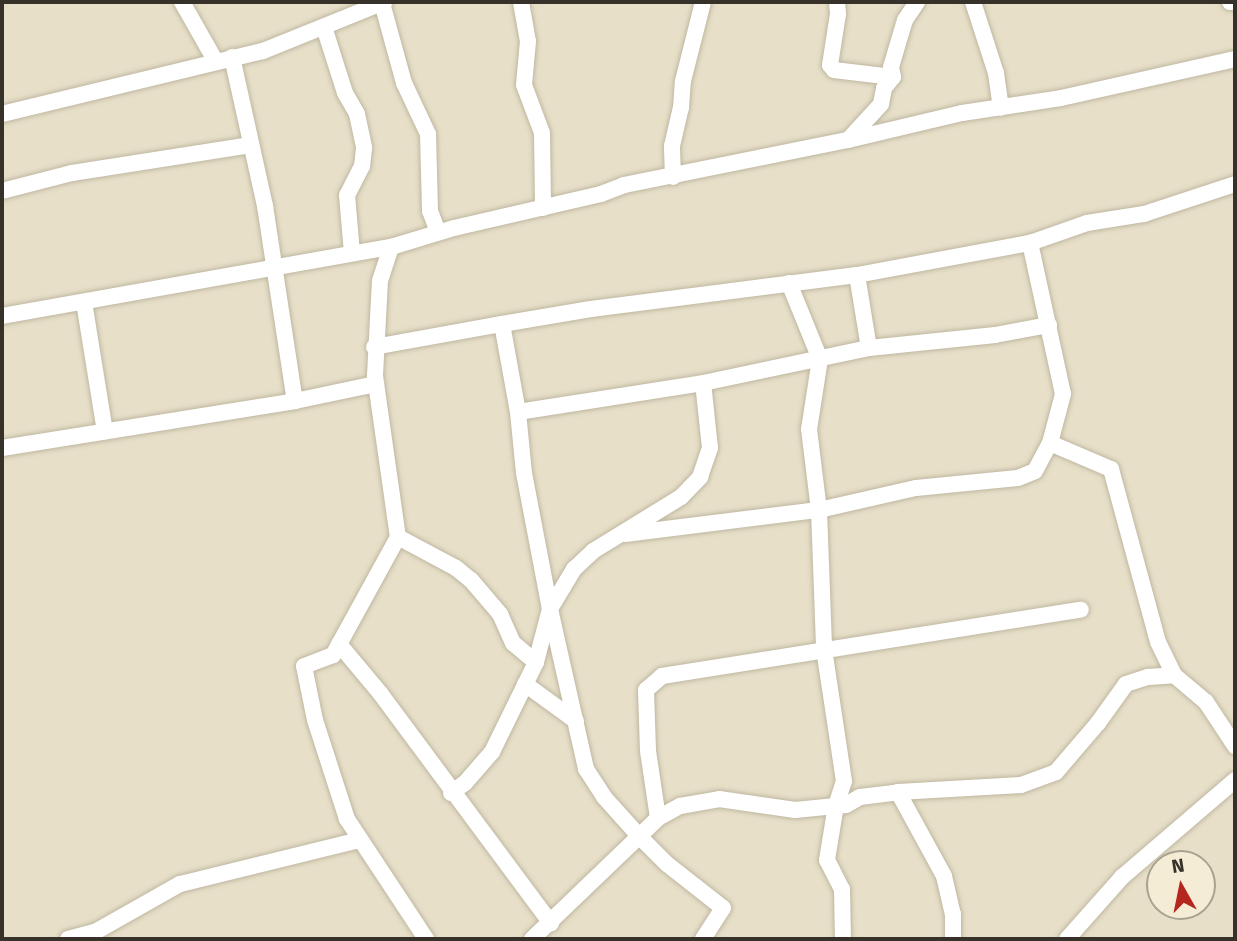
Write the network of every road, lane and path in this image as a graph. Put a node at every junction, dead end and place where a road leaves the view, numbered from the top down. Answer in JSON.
{"nodes":[{"id":1,"x":182,"y":2,"type":"edge"},
{"id":2,"x":383,"y":2,"type":"edge"},
{"id":3,"x":521,"y":2,"type":"edge"},
{"id":4,"x":703,"y":2,"type":"edge"},
{"id":5,"x":837,"y":2,"type":"edge"},
{"id":6,"x":917,"y":2,"type":"edge"},
{"id":7,"x":973,"y":2,"type":"edge"},
{"id":8,"x":1230,"y":2,"type":"edge"},
{"id":9,"x":1235,"y":2,"type":"edge"},
{"id":10,"x":324,"y":27,"type":"junction"},
{"id":11,"x":232,"y":57,"type":"junction"},
{"id":12,"x":215,"y":60,"type":"junction"},
{"id":13,"x":1235,"y":60,"type":"edge"},
{"id":14,"x":893,"y":77,"type":"junction"},
{"id":15,"x":1001,"y":108,"type":"junction"},
{"id":16,"x":2,"y":114,"type":"edge"},
{"id":17,"x":848,"y":140,"type":"junction"},
{"id":18,"x":251,"y":145,"type":"junction"},
{"id":19,"x":673,"y":177,"type":"junction"},
{"id":20,"x":1235,"y":184,"type":"edge"},
{"id":21,"x":2,"y":191,"type":"edge"},
{"id":22,"x":543,"y":208,"type":"junction"},
{"id":23,"x":438,"y":232,"type":"junction"},
{"id":24,"x":1030,"y":243,"type":"junction"},
{"id":25,"x":391,"y":247,"type":"junction"},
{"id":26,"x":352,"y":253,"type":"junction"},
{"id":27,"x":273,"y":267,"type":"junction"},
{"id":28,"x":857,"y":275,"type":"junction"},
{"id":29,"x":789,"y":283,"type":"junction"},
{"id":30,"x":84,"y":302,"type":"junction"},
{"id":31,"x":2,"y":316,"type":"edge"},
{"id":32,"x":502,"y":324,"type":"junction"},
{"id":33,"x":1049,"y":326,"type":"junction"},
{"id":34,"x":374,"y":347,"type":"junction"},
{"id":35,"x":869,"y":348,"type":"junction"},
{"id":36,"x":820,"y":359,"type":"junction"},
{"id":37,"x":703,"y":383,"type":"junction"},
{"id":38,"x":376,"y":384,"type":"junction"},
{"id":39,"x":295,"y":401,"type":"junction"},
{"id":40,"x":518,"y":412,"type":"junction"},
{"id":41,"x":105,"y":431,"type":"junction"},
{"id":42,"x":1050,"y":443,"type":"junction"},
{"id":43,"x":2,"y":448,"type":"edge"},
{"id":44,"x":819,"y":510,"type":"junction"},
{"id":45,"x":616,"y":536,"type":"junction"},
{"id":46,"x":398,"y":537,"type":"junction"},
{"id":47,"x":550,"y":610,"type":"junction"},
{"id":48,"x":1081,"y":610,"type":"dead end"},
{"id":49,"x":340,"y":644,"type":"junction"},
{"id":50,"x":824,"y":649,"type":"junction"},
{"id":51,"x":536,"y":662,"type":"junction"},
{"id":52,"x":1174,"y":674,"type":"junction"},
{"id":53,"x":525,"y":684,"type":"junction"},
{"id":54,"x":576,"y":721,"type":"junction"},
{"id":55,"x":1235,"y":746,"type":"edge"},
{"id":56,"x":1235,"y":780,"type":"edge"},
{"id":57,"x":898,"y":792,"type":"junction"},
{"id":58,"x":451,"y":793,"type":"junction"},
{"id":59,"x":836,"y":805,"type":"junction"},
{"id":60,"x":659,"y":818,"type":"junction"},
{"id":61,"x":639,"y":836,"type":"junction"},
{"id":62,"x":359,"y":840,"type":"junction"},
{"id":63,"x":551,"y":923,"type":"junction"},
{"id":64,"x":96,"y":935,"type":"edge"},
{"id":65,"x":68,"y":939,"type":"edge"},
{"id":66,"x":426,"y":939,"type":"edge"},
{"id":67,"x":532,"y":939,"type":"edge"},
{"id":68,"x":703,"y":939,"type":"edge"},
{"id":69,"x":844,"y":939,"type":"edge"},
{"id":70,"x":953,"y":939,"type":"edge"},
{"id":71,"x":1067,"y":939,"type":"edge"}],
"edges":[{"from":1,"to":12,"type":"street"},
{"from":2,"to":10,"type":"street"},
{"from":2,"to":23,"type":"street"},
{"from":3,"to":22,"type":"street"},
{"from":4,"to":19,"type":"street"},
{"from":5,"to":14,"type":"street"},
{"from":6,"to":14,"type":"street"},
{"from":7,"to":15,"type":"street"},
{"from":8,"to":9,"type":"street"},
{"from":10,"to":11,"type":"street"},
{"from":10,"to":26,"type":"street"},
{"from":11,"to":12,"type":"street"},
{"from":11,"to":18,"type":"street"},
{"from":12,"to":16,"type":"street"},
{"from":13,"to":15,"type":"street"},
{"from":14,"to":17,"type":"street"},
{"from":15,"to":17,"type":"street"},
{"from":17,"to":19,"type":"street"},
{"from":18,"to":21,"type":"street"},
{"from":18,"to":27,"type":"street"},
{"from":19,"to":22,"type":"street"},
{"from":20,"to":24,"type":"street"},
{"from":22,"to":23,"type":"street"},
{"from":23,"to":25,"type":"street"},
{"from":24,"to":28,"type":"street"},
{"from":24,"to":33,"type":"street"},
{"from":25,"to":26,"type":"street"},
{"from":25,"to":34,"type":"street"},
{"from":26,"to":27,"type":"street"},
{"from":27,"to":30,"type":"street"},
{"from":27,"to":39,"type":"street"},
{"from":28,"to":29,"type":"street"},
{"from":28,"to":35,"type":"street"},
{"from":29,"to":32,"type":"street"},
{"from":29,"to":36,"type":"street"},
{"from":30,"to":31,"type":"street"},
{"from":30,"to":41,"type":"street"},
{"from":32,"to":34,"type":"street"},
{"from":32,"to":40,"type":"street"},
{"from":33,"to":35,"type":"street"},
{"from":33,"to":42,"type":"street"},
{"from":34,"to":38,"type":"street"},
{"from":35,"to":36,"type":"street"},
{"from":36,"to":37,"type":"street"},
{"from":36,"to":44,"type":"street"},
{"from":37,"to":40,"type":"street"},
{"from":37,"to":45,"type":"street"},
{"from":38,"to":39,"type":"street"},
{"from":38,"to":46,"type":"street"},
{"from":39,"to":41,"type":"street"},
{"from":40,"to":47,"type":"street"},
{"from":41,"to":43,"type":"street"},
{"from":42,"to":44,"type":"street"},
{"from":42,"to":52,"type":"street"},
{"from":44,"to":45,"type":"street"},
{"from":44,"to":50,"type":"street"},
{"from":45,"to":47,"type":"street"},
{"from":46,"to":49,"type":"street"},
{"from":46,"to":51,"type":"street"},
{"from":47,"to":51,"type":"street"},
{"from":47,"to":54,"type":"street"},
{"from":48,"to":50,"type":"street"},
{"from":49,"to":58,"type":"street"},
{"from":49,"to":62,"type":"street"},
{"from":50,"to":59,"type":"street"},
{"from":50,"to":60,"type":"street"},
{"from":51,"to":53,"type":"street"},
{"from":52,"to":55,"type":"street"},
{"from":52,"to":57,"type":"street"},
{"from":53,"to":54,"type":"street"},
{"from":53,"to":58,"type":"street"},
{"from":54,"to":61,"type":"street"},
{"from":56,"to":71,"type":"street"},
{"from":57,"to":59,"type":"street"},
{"from":57,"to":70,"type":"street"},
{"from":58,"to":63,"type":"street"},
{"from":59,"to":60,"type":"street"},
{"from":59,"to":69,"type":"street"},
{"from":60,"to":61,"type":"street"},
{"from":61,"to":63,"type":"street"},
{"from":61,"to":68,"type":"street"},
{"from":62,"to":64,"type":"street"},
{"from":62,"to":66,"type":"street"},
{"from":63,"to":67,"type":"street"},
{"from":64,"to":65,"type":"street"}]}
